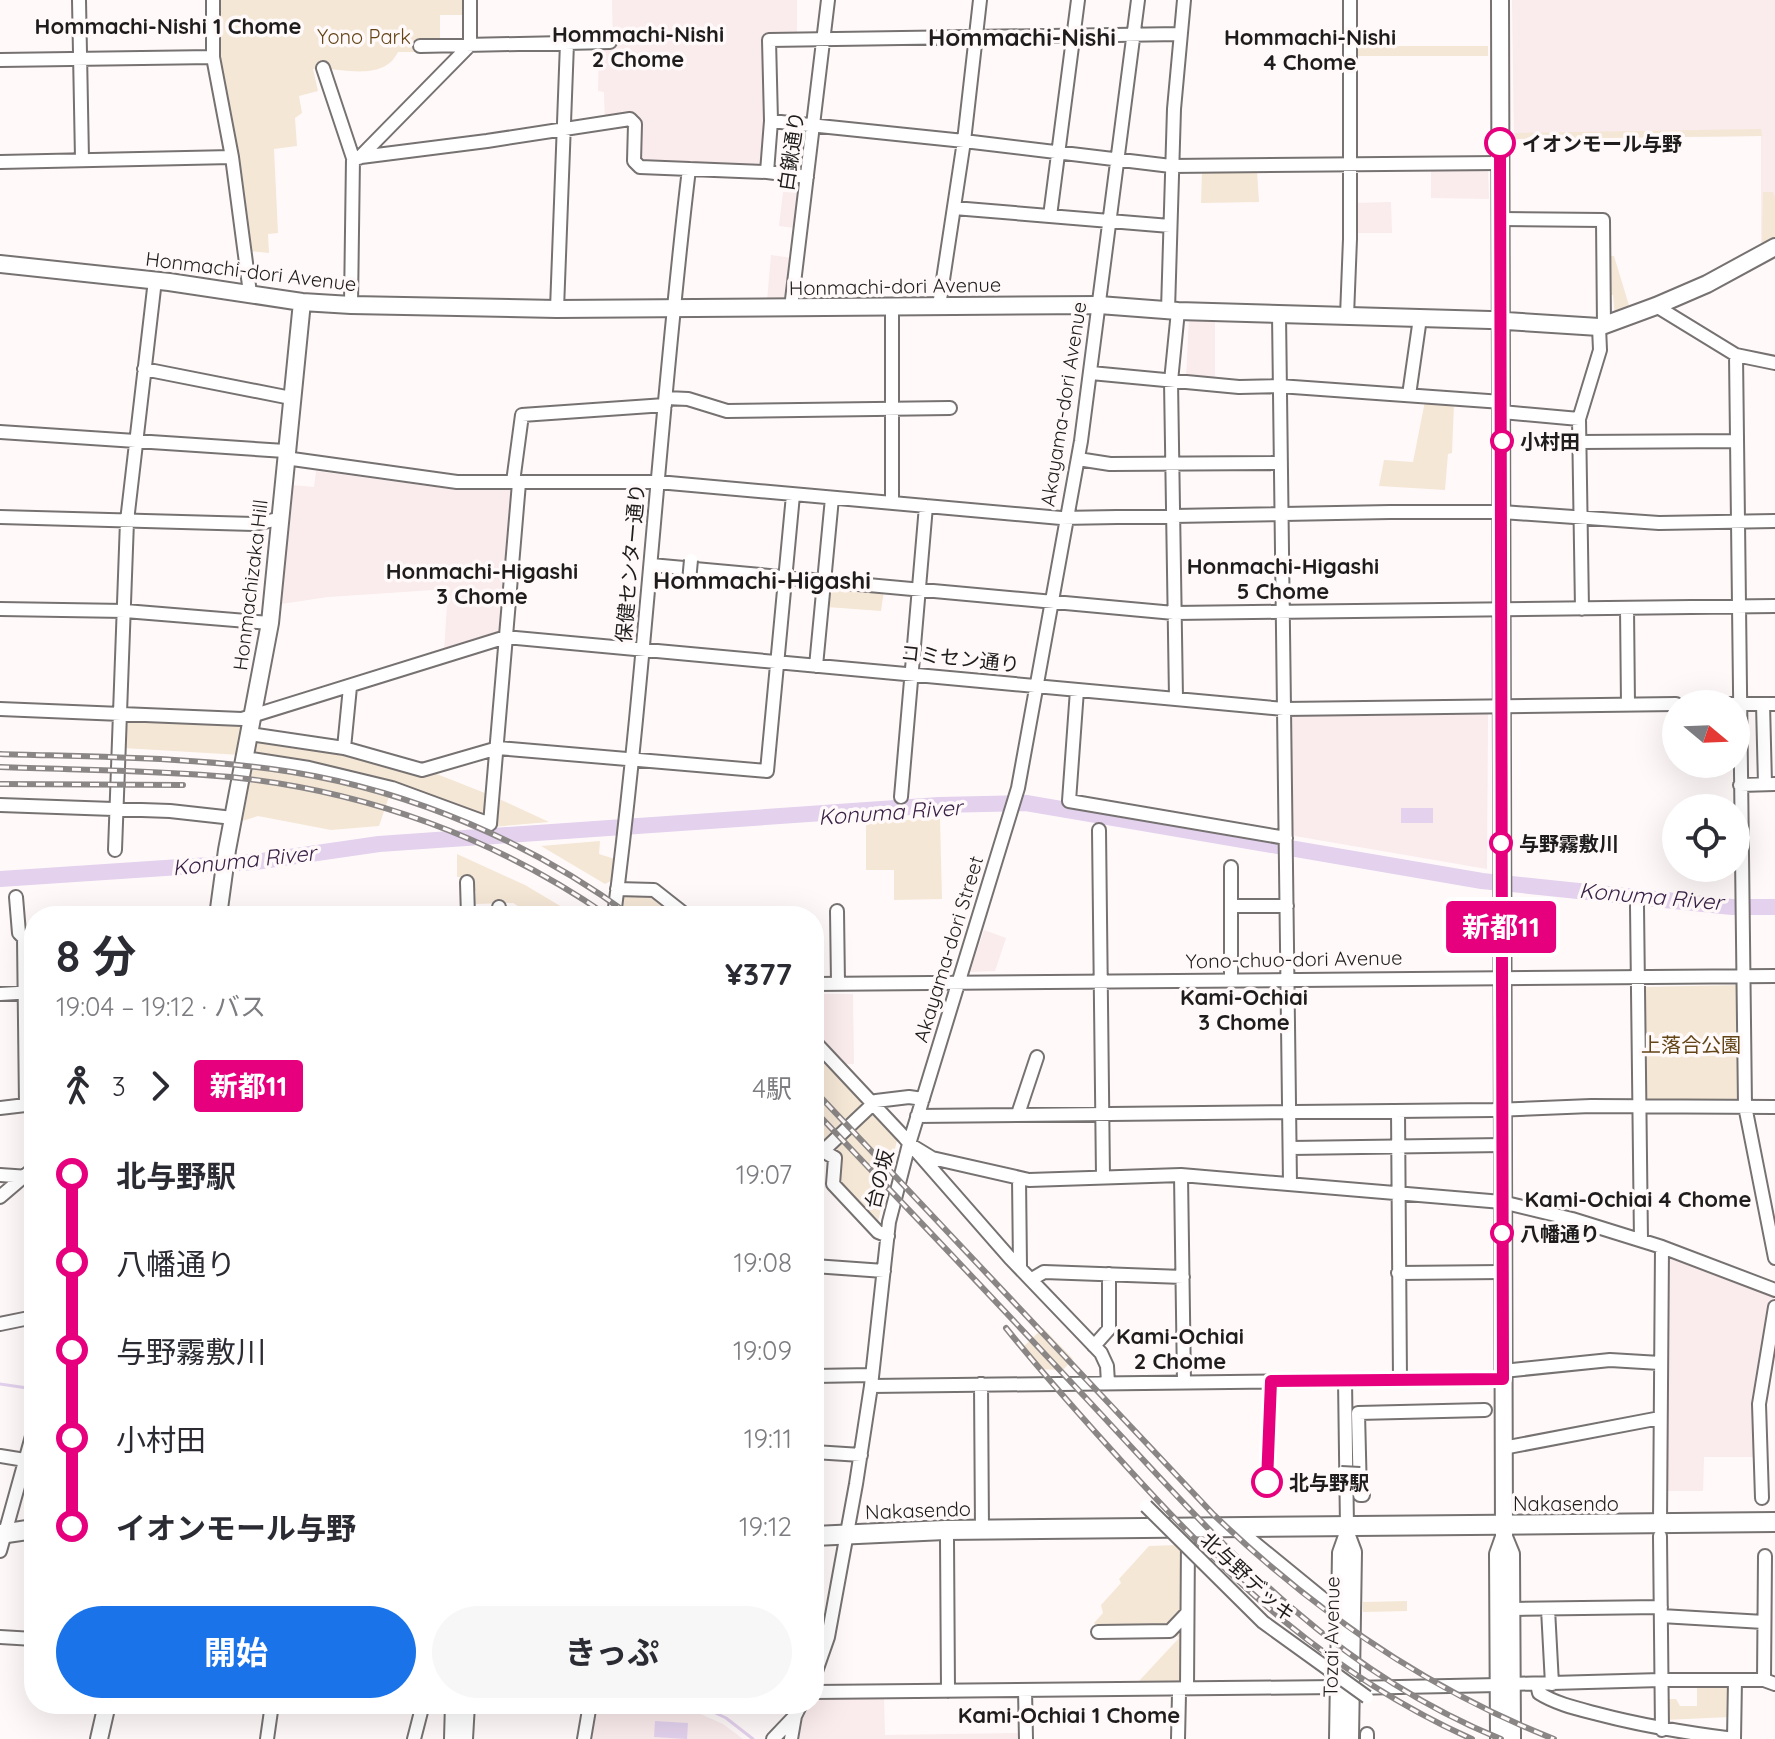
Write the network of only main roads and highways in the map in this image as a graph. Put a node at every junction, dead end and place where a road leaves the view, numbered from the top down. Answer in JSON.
{"nodes":[{"id":1,"x":1500,"y":0,"type":"edge"},
{"id":2,"x":1775,"y":247,"type":"edge"},
{"id":3,"x":0,"y":264,"type":"edge"},
{"id":4,"x":302,"y":302,"type":"junction"},
{"id":5,"x":1502,"y":321,"type":"junction"},
{"id":6,"x":219,"y":906,"type":"edge"},
{"id":7,"x":1775,"y":1522,"type":"edge"},
{"id":8,"x":1660,"y":1530,"type":"junction"},
{"id":9,"x":1504,"y":1531,"type":"junction"},
{"id":10,"x":24,"y":1532,"type":"edge"},
{"id":11,"x":1188,"y":1532,"type":"junction"},
{"id":12,"x":1347,"y":1532,"type":"junction"},
{"id":13,"x":1775,"y":1533,"type":"edge"},
{"id":14,"x":847,"y":1535,"type":"junction"},
{"id":15,"x":824,"y":1536,"type":"edge"},
{"id":16,"x":2,"y":1539,"type":"edge"},
{"id":17,"x":1505,"y":1684,"type":"junction"},
{"id":18,"x":1344,"y":1687,"type":"junction"},
{"id":19,"x":105,"y":1714,"type":"edge"},
{"id":20,"x":454,"y":1714,"type":"edge"},
{"id":21,"x":465,"y":1714,"type":"edge"},
{"id":22,"x":99,"y":1739,"type":"edge"},
{"id":23,"x":453,"y":1739,"type":"edge"},
{"id":24,"x":464,"y":1739,"type":"edge"},
{"id":25,"x":1338,"y":1739,"type":"edge"},
{"id":26,"x":1350,"y":1739,"type":"edge"},
{"id":27,"x":1499,"y":1739,"type":"edge"},
{"id":28,"x":1512,"y":1739,"type":"edge"}],
"edges":[{"from":1,"to":5,"type":"main road"},
{"from":2,"to":5,"type":"main road","name":"Honmachi-dori Avenue"},
{"from":3,"to":4,"type":"main road","name":"Honmachi-dori Avenue"},
{"from":4,"to":5,"type":"main road","name":"Honmachi-dori Avenue"},
{"from":4,"to":6,"type":"main road","name":"Honmachizaka Hill"},
{"from":5,"to":9,"type":"main road"},
{"from":7,"to":8,"type":"highway","name":"Nakasendo"},
{"from":8,"to":9,"type":"highway","name":"Nakasendo"},
{"from":8,"to":13,"type":"highway","name":"Nakasendo"},
{"from":9,"to":12,"type":"highway","name":"Nakasendo"},
{"from":9,"to":17,"type":"main road"},
{"from":9,"to":17,"type":"main road"},
{"from":10,"to":16,"type":"highway"},
{"from":11,"to":12,"type":"highway","name":"Nakasendo"},
{"from":11,"to":12,"type":"highway","name":"Nakasendo"},
{"from":11,"to":14,"type":"highway","name":"Nakasendo"},
{"from":11,"to":14,"type":"highway","name":"Nakasendo"},
{"from":12,"to":18,"type":"main road","name":"Tozai Avenue"},
{"from":12,"to":18,"type":"main road","name":"Tozai Avenue"},
{"from":14,"to":15,"type":"highway"},
{"from":17,"to":27,"type":"main road"},
{"from":17,"to":28,"type":"main road"},
{"from":18,"to":25,"type":"main road","name":"Tozai Avenue"},
{"from":18,"to":26,"type":"main road","name":"Tozai Avenue"},
{"from":19,"to":22,"type":"main road"},
{"from":20,"to":23,"type":"main road"},
{"from":21,"to":24,"type":"main road"}]}
